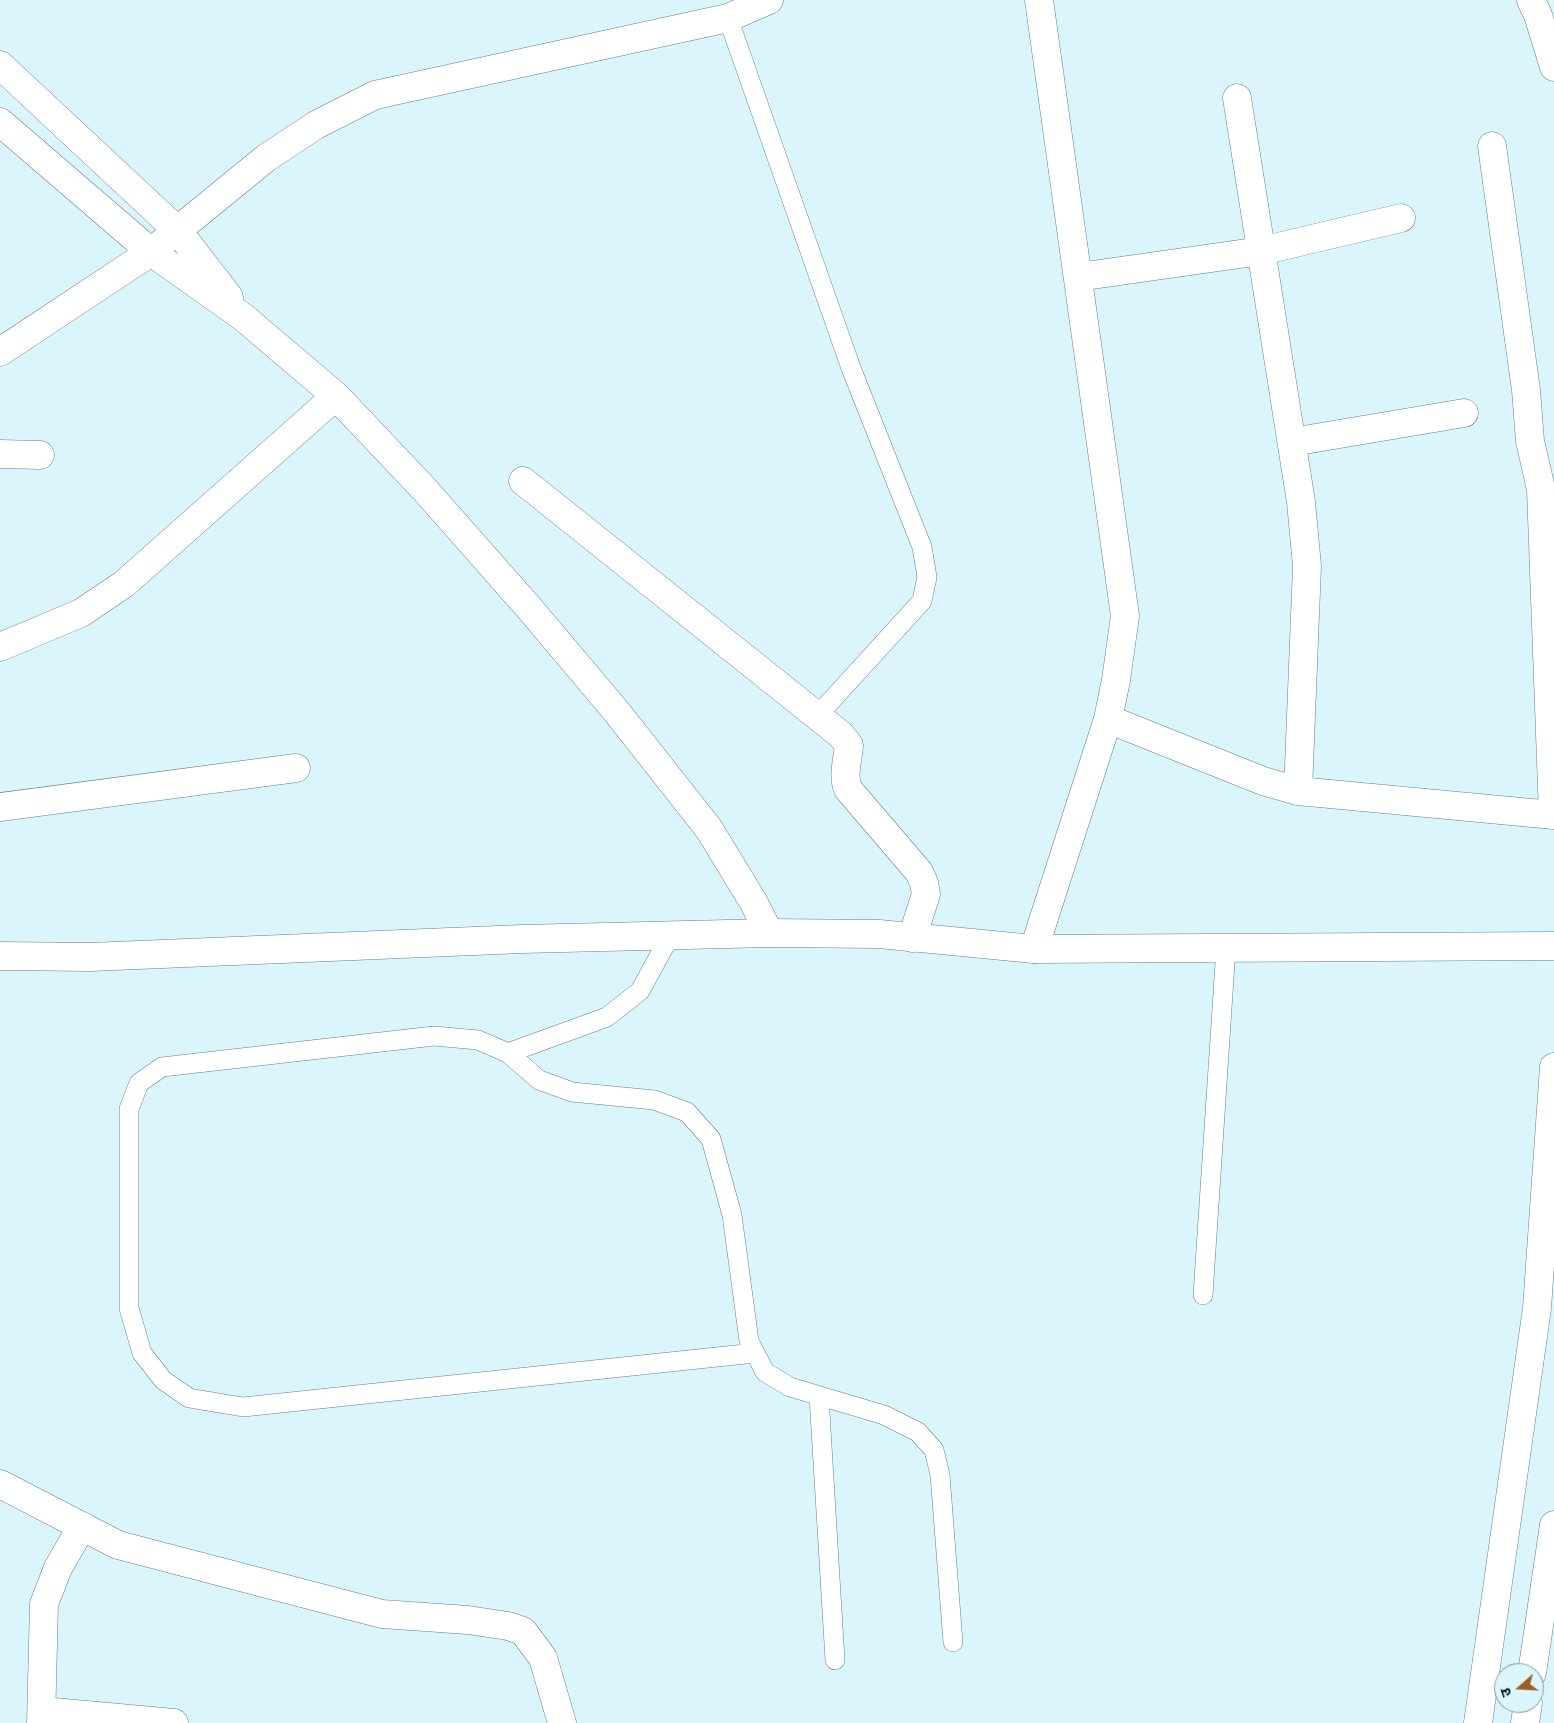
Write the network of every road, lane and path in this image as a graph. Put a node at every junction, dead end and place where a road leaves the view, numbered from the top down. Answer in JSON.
{"nodes":[{"id":1,"x":769,"y":0,"type":"edge"},
{"id":2,"x":1039,"y":0,"type":"edge"},
{"id":3,"x":1531,"y":0,"type":"edge"},
{"id":4,"x":725,"y":9,"type":"edge"},
{"id":5,"x":0,"y":65,"type":"edge"},
{"id":6,"x":1554,"y":67,"type":"edge"},
{"id":7,"x":1237,"y":98,"type":"dead end"},
{"id":8,"x":0,"y":122,"type":"edge"},
{"id":9,"x":1492,"y":146,"type":"dead end"},
{"id":10,"x":1401,"y":218,"type":"dead end"},
{"id":11,"x":178,"y":231,"type":"junction"},
{"id":12,"x":151,"y":252,"type":"junction"},
{"id":13,"x":1261,"y":252,"type":"junction"},
{"id":14,"x":1078,"y":277,"type":"junction"},
{"id":15,"x":243,"y":317,"type":"junction"},
{"id":16,"x":0,"y":352,"type":"edge"},
{"id":17,"x":336,"y":396,"type":"junction"},
{"id":18,"x":1464,"y":413,"type":"dead end"},
{"id":19,"x":1292,"y":442,"type":"junction"},
{"id":20,"x":0,"y":454,"type":"edge"},
{"id":21,"x":40,"y":455,"type":"dead end"},
{"id":22,"x":523,"y":481,"type":"dead end"},
{"id":23,"x":0,"y":647,"type":"edge"},
{"id":24,"x":818,"y":715,"type":"junction"},
{"id":25,"x":1108,"y":719,"type":"junction"},
{"id":26,"x":296,"y":768,"type":"dead end"},
{"id":27,"x":1298,"y":791,"type":"junction"},
{"id":28,"x":0,"y":807,"type":"edge"},
{"id":29,"x":1554,"y":815,"type":"edge"},
{"id":30,"x":769,"y":933,"type":"junction"},
{"id":31,"x":670,"y":936,"type":"junction"},
{"id":32,"x":912,"y":938,"type":"junction"},
{"id":33,"x":1554,"y":946,"type":"edge"},
{"id":34,"x":1226,"y":948,"type":"junction"},
{"id":35,"x":1034,"y":950,"type":"junction"},
{"id":36,"x":0,"y":956,"type":"edge"},
{"id":37,"x":508,"y":1053,"type":"junction"},
{"id":38,"x":1554,"y":1067,"type":"edge"},
{"id":39,"x":1203,"y":1295,"type":"dead end"},
{"id":40,"x":755,"y":1353,"type":"junction"},
{"id":41,"x":820,"y":1396,"type":"junction"},
{"id":42,"x":0,"y":1484,"type":"edge"},
{"id":43,"x":1554,"y":1525,"type":"edge"},
{"id":44,"x":82,"y":1526,"type":"junction"},
{"id":45,"x":953,"y":1642,"type":"dead end"},
{"id":46,"x":836,"y":1660,"type":"dead end"},
{"id":47,"x":1533,"y":1663,"type":"edge"},
{"id":48,"x":42,"y":1717,"type":"edge"},
{"id":49,"x":174,"y":1723,"type":"edge"},
{"id":50,"x":562,"y":1723,"type":"edge"},
{"id":51,"x":1478,"y":1723,"type":"edge"}],
"edges":[{"from":1,"to":4,"type":"street"},
{"from":2,"to":14,"type":"street"},
{"from":3,"to":6,"type":"street"},
{"from":4,"to":11,"type":"street"},
{"from":4,"to":24,"type":"lane"},
{"from":5,"to":11,"type":"street"},
{"from":7,"to":13,"type":"street"},
{"from":8,"to":12,"type":"street"},
{"from":9,"to":29,"type":"street"},
{"from":10,"to":13,"type":"street"},
{"from":11,"to":12,"type":"street"},
{"from":11,"to":15,"type":"street"},
{"from":12,"to":15,"type":"street"},
{"from":12,"to":16,"type":"street"},
{"from":13,"to":14,"type":"street"},
{"from":13,"to":19,"type":"street"},
{"from":14,"to":25,"type":"street"},
{"from":15,"to":17,"type":"street"},
{"from":17,"to":23,"type":"street"},
{"from":17,"to":30,"type":"street"},
{"from":18,"to":19,"type":"street"},
{"from":19,"to":27,"type":"street"},
{"from":20,"to":21,"type":"street"},
{"from":22,"to":24,"type":"street"},
{"from":24,"to":32,"type":"street"},
{"from":25,"to":27,"type":"street"},
{"from":25,"to":35,"type":"street"},
{"from":26,"to":28,"type":"street"},
{"from":27,"to":29,"type":"street"},
{"from":30,"to":31,"type":"street"},
{"from":30,"to":32,"type":"street"},
{"from":31,"to":36,"type":"street"},
{"from":31,"to":37,"type":"lane"},
{"from":32,"to":35,"type":"street"},
{"from":33,"to":34,"type":"street"},
{"from":34,"to":35,"type":"street"},
{"from":34,"to":39,"type":"lane"},
{"from":37,"to":40,"type":"lane"},
{"from":37,"to":40,"type":"lane"},
{"from":38,"to":51,"type":"street"},
{"from":40,"to":41,"type":"lane"},
{"from":41,"to":45,"type":"lane"},
{"from":41,"to":46,"type":"lane"},
{"from":42,"to":44,"type":"street"},
{"from":43,"to":47,"type":"street"},
{"from":44,"to":48,"type":"street"},
{"from":44,"to":50,"type":"street"},
{"from":48,"to":49,"type":"street"}]}
